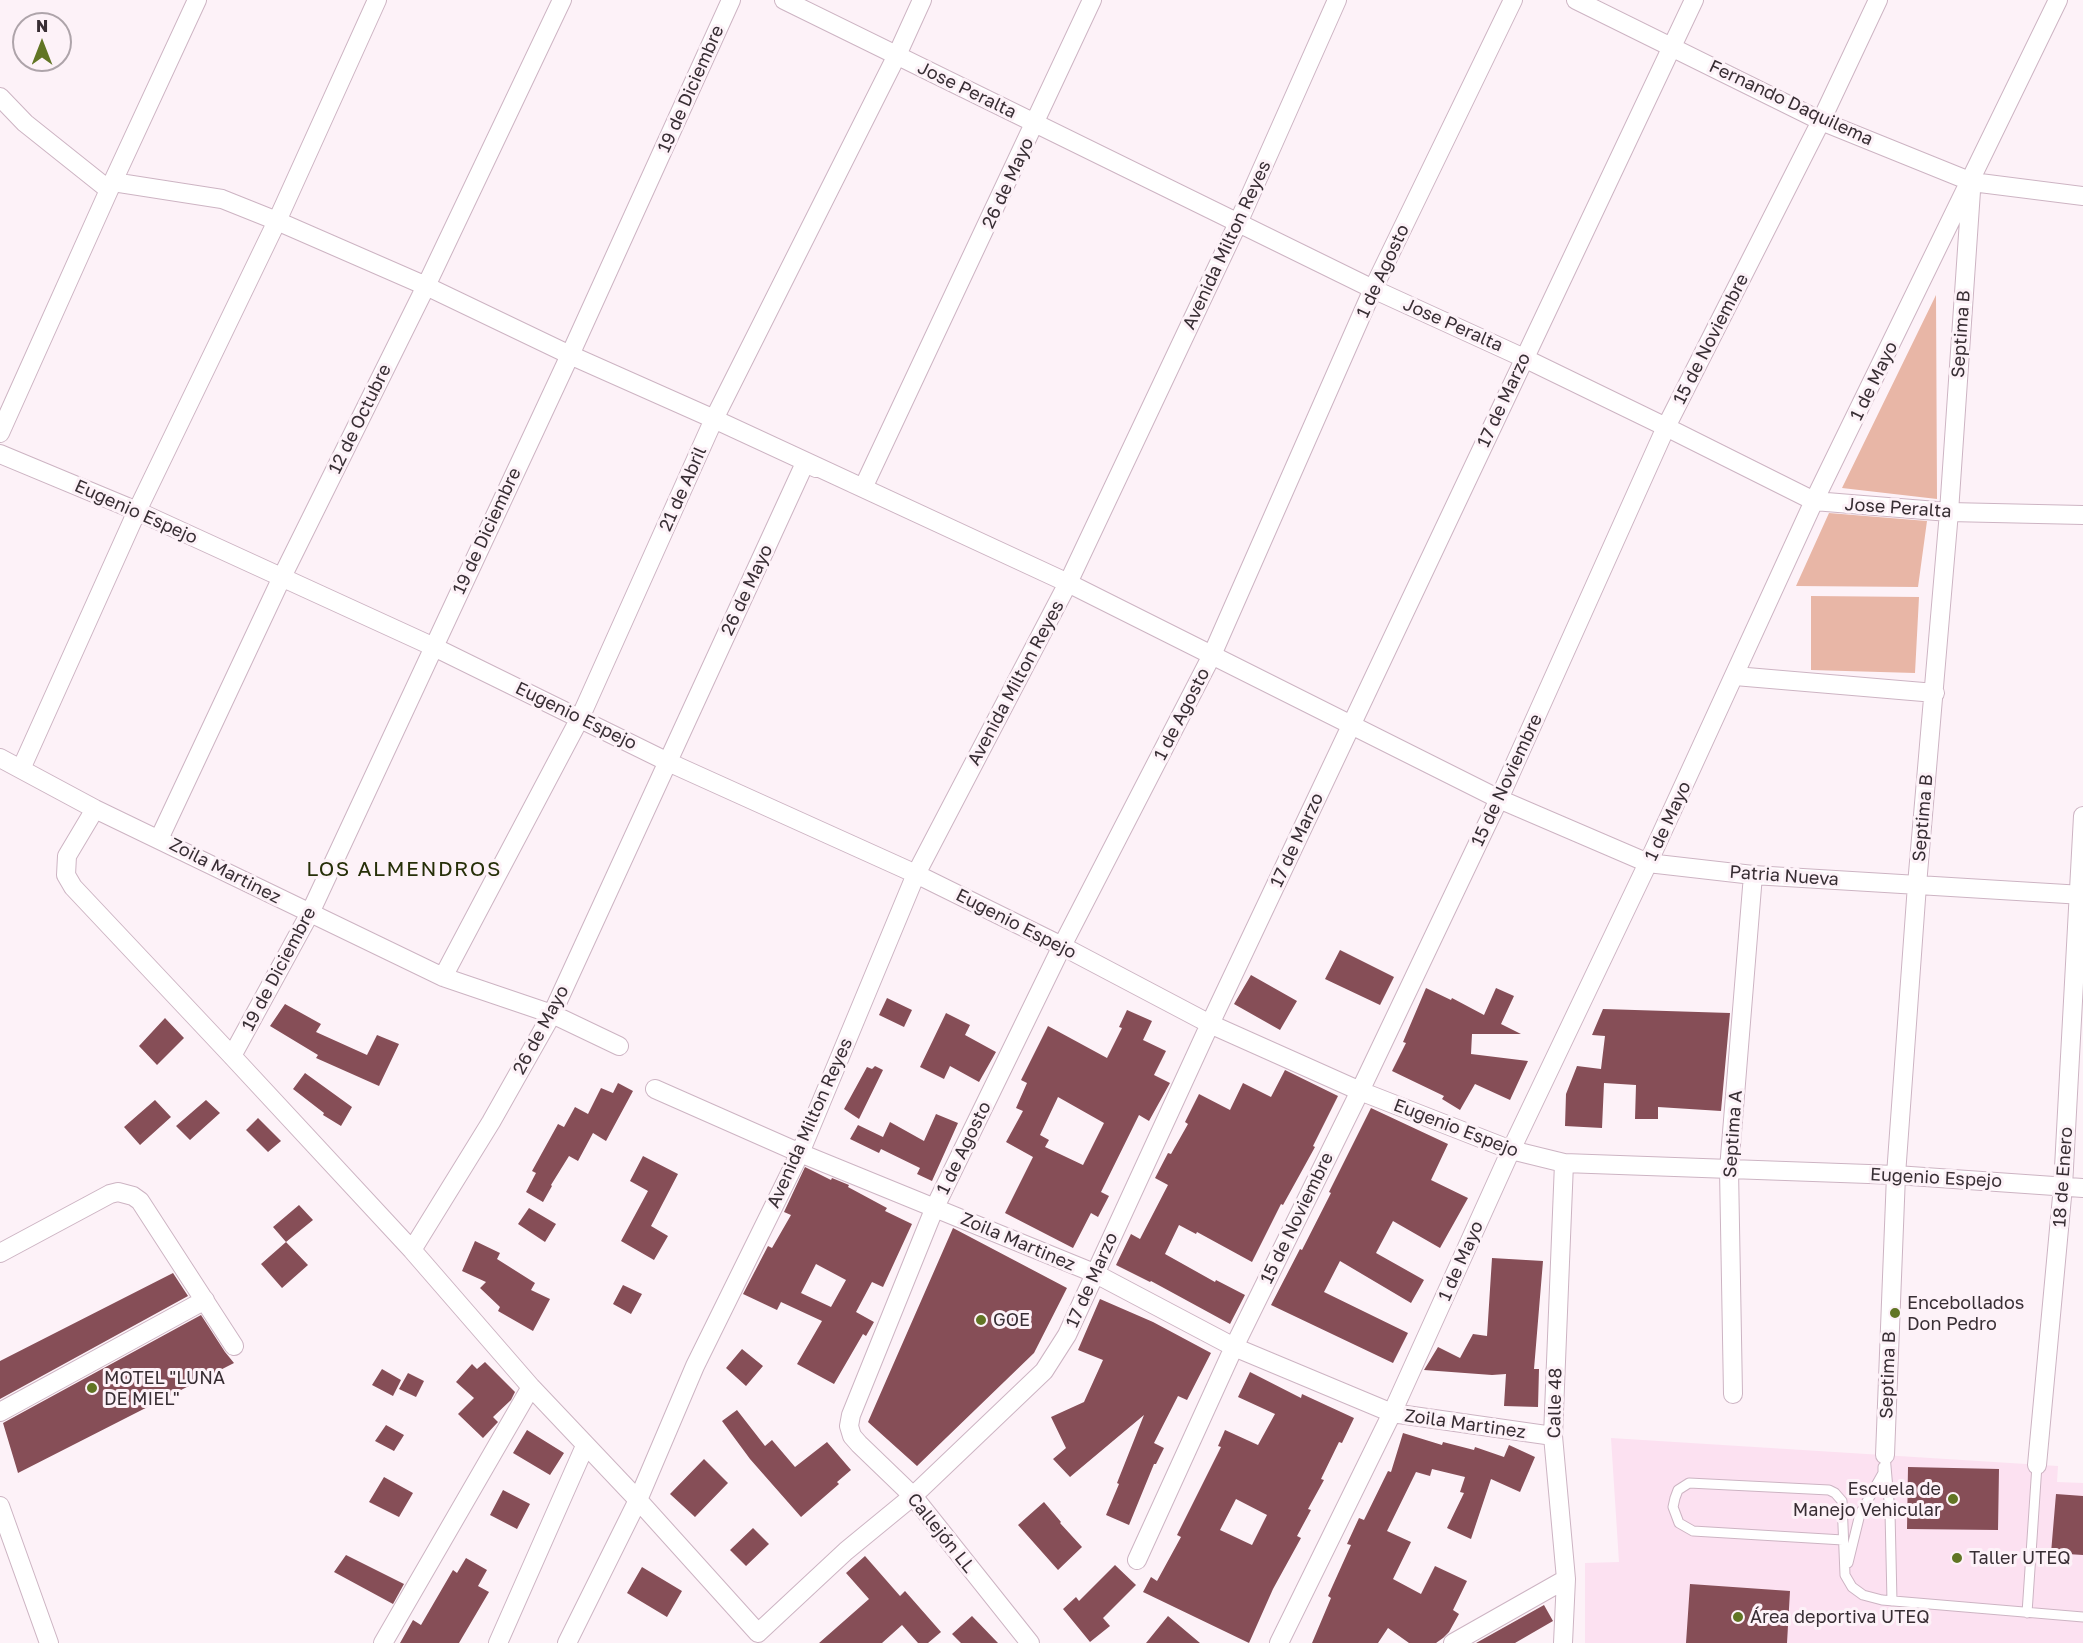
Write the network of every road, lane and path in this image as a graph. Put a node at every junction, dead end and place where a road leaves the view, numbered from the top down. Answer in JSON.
{"nodes":[{"id":1,"x":197,"y":0,"type":"edge"},
{"id":2,"x":377,"y":0,"type":"edge"},
{"id":3,"x":562,"y":0,"type":"edge"},
{"id":4,"x":731,"y":0,"type":"edge"},
{"id":5,"x":784,"y":0,"type":"edge"},
{"id":6,"x":922,"y":0,"type":"edge"},
{"id":7,"x":1092,"y":0,"type":"edge"},
{"id":8,"x":1337,"y":0,"type":"edge"},
{"id":9,"x":1513,"y":0,"type":"edge"},
{"id":10,"x":1576,"y":0,"type":"edge"},
{"id":11,"x":1694,"y":0,"type":"edge"},
{"id":12,"x":1878,"y":0,"type":"edge"},
{"id":13,"x":2058,"y":0,"type":"edge"},
{"id":14,"x":1672,"y":46,"type":"junction"},
{"id":15,"x":897,"y":55,"type":"junction"},
{"id":16,"x":0,"y":97,"type":"edge"},
{"id":17,"x":1821,"y":121,"type":"junction"},
{"id":18,"x":1036,"y":123,"type":"junction"},
{"id":19,"x":1972,"y":182,"type":"junction"},
{"id":20,"x":111,"y":186,"type":"junction"},
{"id":21,"x":2083,"y":196,"type":"edge"},
{"id":22,"x":278,"y":220,"type":"junction"},
{"id":23,"x":1238,"y":223,"type":"junction"},
{"id":24,"x":426,"y":286,"type":"junction"},
{"id":25,"x":1373,"y":289,"type":"junction"},
{"id":26,"x":570,"y":355,"type":"junction"},
{"id":27,"x":1524,"y":357,"type":"junction"},
{"id":28,"x":0,"y":403,"type":"edge"},
{"id":29,"x":714,"y":419,"type":"junction"},
{"id":30,"x":1666,"y":426,"type":"junction"},
{"id":31,"x":3,"y":427,"type":"edge"},
{"id":32,"x":0,"y":454,"type":"edge"},
{"id":33,"x":862,"y":488,"type":"junction"},
{"id":34,"x":1814,"y":501,"type":"junction"},
{"id":35,"x":138,"y":511,"type":"junction"},
{"id":36,"x":1949,"y":512,"type":"junction"},
{"id":37,"x":2083,"y":515,"type":"edge"},
{"id":38,"x":282,"y":577,"type":"junction"},
{"id":39,"x":1068,"y":583,"type":"junction"},
{"id":40,"x":434,"y":647,"type":"junction"},
{"id":41,"x":1212,"y":655,"type":"junction"},
{"id":42,"x":1735,"y":676,"type":"junction"},
{"id":43,"x":1935,"y":693,"type":"junction"},
{"id":44,"x":580,"y":718,"type":"junction"},
{"id":45,"x":1352,"y":725,"type":"junction"},
{"id":46,"x":0,"y":758,"type":"edge"},
{"id":47,"x":668,"y":762,"type":"junction"},
{"id":48,"x":21,"y":769,"type":"junction"},
{"id":49,"x":1499,"y":799,"type":"junction"},
{"id":50,"x":95,"y":809,"type":"junction"},
{"id":51,"x":2083,"y":816,"type":"edge"},
{"id":52,"x":159,"y":838,"type":"junction"},
{"id":53,"x":1648,"y":864,"type":"junction"},
{"id":54,"x":916,"y":874,"type":"junction"},
{"id":55,"x":1753,"y":875,"type":"junction"},
{"id":56,"x":1917,"y":885,"type":"junction"},
{"id":57,"x":2080,"y":894,"type":"edge"},
{"id":58,"x":310,"y":913,"type":"junction"},
{"id":59,"x":1062,"y":946,"type":"junction"},
{"id":60,"x":443,"y":976,"type":"junction"},
{"id":61,"x":552,"y":1014,"type":"junction"},
{"id":62,"x":1209,"y":1024,"type":"junction"},
{"id":63,"x":619,"y":1046,"type":"dead end"},
{"id":64,"x":232,"y":1056,"type":"junction"},
{"id":65,"x":655,"y":1089,"type":"dead end"},
{"id":66,"x":1360,"y":1091,"type":"junction"},
{"id":67,"x":1511,"y":1150,"type":"junction"},
{"id":68,"x":800,"y":1153,"type":"junction"},
{"id":69,"x":1564,"y":1163,"type":"junction"},
{"id":70,"x":1729,"y":1169,"type":"junction"},
{"id":71,"x":1896,"y":1175,"type":"junction"},
{"id":72,"x":2063,"y":1186,"type":"junction"},
{"id":73,"x":2083,"y":1188,"type":"edge"},
{"id":74,"x":935,"y":1207,"type":"junction"},
{"id":75,"x":412,"y":1250,"type":"junction"},
{"id":76,"x":0,"y":1253,"type":"edge"},
{"id":77,"x":1094,"y":1273,"type":"junction"},
{"id":78,"x":204,"y":1300,"type":"junction"},
{"id":79,"x":234,"y":1346,"type":"dead end"},
{"id":80,"x":1234,"y":1347,"type":"junction"},
{"id":81,"x":531,"y":1387,"type":"junction"},
{"id":82,"x":1733,"y":1394,"type":"dead end"},
{"id":83,"x":0,"y":1412,"type":"edge"},
{"id":84,"x":1392,"y":1413,"type":"junction"},
{"id":85,"x":849,"y":1426,"type":"joint"},
{"id":86,"x":1553,"y":1436,"type":"junction"},
{"id":87,"x":585,"y":1446,"type":"junction"},
{"id":88,"x":1885,"y":1455,"type":"junction"},
{"id":89,"x":2037,"y":1465,"type":"joint"},
{"id":90,"x":913,"y":1496,"type":"junction"},
{"id":91,"x":638,"y":1500,"type":"junction"},
{"id":92,"x":0,"y":1506,"type":"edge"},
{"id":93,"x":1844,"y":1540,"type":"junction"},
{"id":94,"x":1137,"y":1560,"type":"dead end"},
{"id":95,"x":1845,"y":1575,"type":"junction"},
{"id":96,"x":1566,"y":1579,"type":"junction"},
{"id":97,"x":1892,"y":1601,"type":"junction"},
{"id":98,"x":2027,"y":1612,"type":"junction"},
{"id":99,"x":2083,"y":1617,"type":"edge"},
{"id":100,"x":760,"y":1640,"type":"edge"},
{"id":101,"x":49,"y":1643,"type":"edge"},
{"id":102,"x":384,"y":1643,"type":"edge"},
{"id":103,"x":498,"y":1643,"type":"edge"},
{"id":104,"x":567,"y":1643,"type":"edge"},
{"id":105,"x":1030,"y":1643,"type":"edge"},
{"id":106,"x":1279,"y":1643,"type":"edge"},
{"id":107,"x":1453,"y":1643,"type":"edge"},
{"id":108,"x":1563,"y":1643,"type":"edge"}],
"edges":[{"from":1,"to":20,"type":"street"},
{"from":2,"to":22,"type":"street"},
{"from":3,"to":24,"type":"street","name":"12 de Octubre"},
{"from":4,"to":26,"type":"street","name":"19 de Diciembre"},
{"from":5,"to":15,"type":"street","name":"Jose Peralta"},
{"from":6,"to":15,"type":"street","name":"21 de Abril"},
{"from":7,"to":18,"type":"street","name":"26 de Mayo"},
{"from":8,"to":23,"type":"street","name":"Avenida Milton Reyes"},
{"from":9,"to":25,"type":"street","name":"1 de Agosto"},
{"from":10,"to":14,"type":"street","name":"Fernando Daquilema"},
{"from":11,"to":14,"type":"street","name":"17 de Marzo"},
{"from":12,"to":17,"type":"street","name":"15 de Noviembre"},
{"from":13,"to":19,"type":"street","name":"1 de Mayo"},
{"from":14,"to":17,"type":"street","name":"Fernando Daquilema"},
{"from":14,"to":27,"type":"street","name":"17 de Marzo"},
{"from":15,"to":18,"type":"street","name":"Jose Peralta"},
{"from":15,"to":29,"type":"street","name":"21 de Abril"},
{"from":16,"to":20,"type":"street"},
{"from":17,"to":19,"type":"street","name":"Fernando Daquilema"},
{"from":17,"to":30,"type":"street","name":"15 de Noviembre"},
{"from":18,"to":23,"type":"street","name":"Jose Peralta"},
{"from":18,"to":33,"type":"street","name":"26 de Mayo"},
{"from":19,"to":21,"type":"street","name":"Fernando Daquilema"},
{"from":19,"to":34,"type":"street","name":"1 de Mayo"},
{"from":19,"to":36,"type":"street","name":"Septima B"},
{"from":20,"to":22,"type":"street"},
{"from":20,"to":31,"type":"street"},
{"from":22,"to":24,"type":"street"},
{"from":22,"to":35,"type":"street"},
{"from":23,"to":25,"type":"street","name":"Jose Peralta"},
{"from":23,"to":39,"type":"street","name":"Avenida Milton Reyes"},
{"from":24,"to":26,"type":"street"},
{"from":24,"to":38,"type":"street","name":"12 de Octubre"},
{"from":25,"to":27,"type":"street","name":"Jose Peralta"},
{"from":25,"to":41,"type":"street","name":"1 de Agosto"},
{"from":26,"to":29,"type":"street"},
{"from":26,"to":40,"type":"street","name":"19 de Diciembre"},
{"from":27,"to":30,"type":"street","name":"Jose Peralta"},
{"from":27,"to":45,"type":"street","name":"17 de Marzo"},
{"from":28,"to":31,"type":"street"},
{"from":29,"to":33,"type":"street"},
{"from":29,"to":44,"type":"street","name":"21 de Abril"},
{"from":30,"to":34,"type":"street","name":"Jose Peralta"},
{"from":30,"to":49,"type":"street","name":"15 de Noviembre"},
{"from":32,"to":35,"type":"street","name":"Eugenio Espejo"},
{"from":33,"to":39,"type":"street","name":"Patria Nueva"},
{"from":33,"to":47,"type":"street","name":"26 de Mayo"},
{"from":34,"to":36,"type":"street","name":"Jose Peralta"},
{"from":34,"to":42,"type":"street","name":"1 de Mayo"},
{"from":35,"to":38,"type":"street","name":"Eugenio Espejo"},
{"from":35,"to":48,"type":"street"},
{"from":36,"to":37,"type":"street","name":"Jose Peralta"},
{"from":36,"to":43,"type":"street","name":"Septima B"},
{"from":38,"to":40,"type":"street","name":"Eugenio Espejo"},
{"from":38,"to":52,"type":"street","name":"12 de Octubre"},
{"from":39,"to":41,"type":"street","name":"Patria Nueva"},
{"from":39,"to":54,"type":"street","name":"Avenida Milton Reyes"},
{"from":40,"to":44,"type":"street","name":"Eugenio Espejo"},
{"from":40,"to":58,"type":"street","name":"19 de Diciembre"},
{"from":41,"to":45,"type":"street","name":"Patria Nueva"},
{"from":41,"to":59,"type":"street","name":"1 de Agosto"},
{"from":42,"to":43,"type":"street"},
{"from":42,"to":53,"type":"street","name":"1 de Mayo"},
{"from":43,"to":56,"type":"street","name":"Septima B"},
{"from":44,"to":47,"type":"street","name":"Eugenio Espejo"},
{"from":44,"to":60,"type":"street","name":"21 de Abril"},
{"from":45,"to":49,"type":"street","name":"Patria Nueva"},
{"from":45,"to":62,"type":"street","name":"17 de Marzo"},
{"from":46,"to":48,"type":"street","name":"Zoila Martinez"},
{"from":47,"to":54,"type":"street","name":"Eugenio Espejo"},
{"from":47,"to":61,"type":"street","name":"26 de Mayo"},
{"from":48,"to":50,"type":"street","name":"Zoila Martinez"},
{"from":49,"to":53,"type":"street","name":"Patria Nueva"},
{"from":49,"to":66,"type":"street","name":"15 de Noviembre"},
{"from":50,"to":52,"type":"street","name":"Zoila Martinez"},
{"from":50,"to":64,"type":"street"},
{"from":51,"to":57,"type":"street","name":"18 de Enero"},
{"from":52,"to":58,"type":"street","name":"Zoila Martinez"},
{"from":53,"to":55,"type":"street","name":"Patria Nueva"},
{"from":53,"to":67,"type":"street","name":"1 de Mayo"},
{"from":54,"to":59,"type":"street","name":"Eugenio Espejo"},
{"from":54,"to":68,"type":"street","name":"Avenida Milton Reyes"},
{"from":55,"to":56,"type":"street","name":"Patria Nueva"},
{"from":55,"to":70,"type":"street","name":"Septima A"},
{"from":56,"to":57,"type":"street","name":"Patria Nueva"},
{"from":56,"to":71,"type":"street","name":"Septima B"},
{"from":57,"to":72,"type":"street","name":"18 de Enero"},
{"from":58,"to":60,"type":"street","name":"Zoila Martinez"},
{"from":58,"to":64,"type":"street","name":"19 de Diciembre"},
{"from":59,"to":62,"type":"street","name":"Eugenio Espejo"},
{"from":59,"to":74,"type":"street","name":"1 de Agosto"},
{"from":60,"to":61,"type":"street","name":"Zoila Martinez"},
{"from":61,"to":63,"type":"street","name":"Zoila Martinez"},
{"from":61,"to":75,"type":"street","name":"26 de Mayo"},
{"from":62,"to":66,"type":"street","name":"Eugenio Espejo"},
{"from":62,"to":77,"type":"street","name":"17 de Marzo"},
{"from":64,"to":75,"type":"street"},
{"from":65,"to":68,"type":"street","name":"Zoila Martinez"},
{"from":66,"to":67,"type":"street","name":"Eugenio Espejo"},
{"from":66,"to":80,"type":"street","name":"15 de Noviembre"},
{"from":67,"to":69,"type":"street","name":"Eugenio Espejo"},
{"from":67,"to":84,"type":"street","name":"1 de Mayo"},
{"from":68,"to":74,"type":"street","name":"Zoila Martinez"},
{"from":68,"to":91,"type":"street","name":"Avenida Milton Reyes"},
{"from":69,"to":70,"type":"street","name":"Eugenio Espejo"},
{"from":69,"to":86,"type":"street","name":"Calle 48"},
{"from":70,"to":71,"type":"street","name":"Eugenio Espejo"},
{"from":70,"to":82,"type":"street","name":"Septima A"},
{"from":71,"to":72,"type":"street","name":"Eugenio Espejo"},
{"from":71,"to":88,"type":"street","name":"Septima B"},
{"from":72,"to":73,"type":"street","name":"Eugenio Espejo"},
{"from":72,"to":89,"type":"street","name":"18 de Enero"},
{"from":74,"to":77,"type":"street","name":"Zoila Martinez"},
{"from":74,"to":85,"type":"street","name":"1 de Agosto"},
{"from":75,"to":81,"type":"street"},
{"from":76,"to":78,"type":"street"},
{"from":77,"to":80,"type":"street","name":"Zoila Martinez"},
{"from":77,"to":90,"type":"street","name":"17 de Marzo"},
{"from":78,"to":79,"type":"street"},
{"from":78,"to":83,"type":"street"},
{"from":80,"to":84,"type":"street","name":"Zoila Martinez"},
{"from":80,"to":94,"type":"street","name":"15 de Noviembre"},
{"from":81,"to":87,"type":"street"},
{"from":81,"to":102,"type":"street"},
{"from":84,"to":86,"type":"street","name":"Zoila Martinez"},
{"from":84,"to":106,"type":"street","name":"1 de Mayo"},
{"from":85,"to":90,"type":"street","name":"Callejón LL"},
{"from":86,"to":96,"type":"street","name":"Calle 48"},
{"from":87,"to":91,"type":"street"},
{"from":87,"to":103,"type":"street"},
{"from":88,"to":95,"type":"lane"},
{"from":88,"to":97,"type":"lane"},
{"from":89,"to":98,"type":"lane"},
{"from":90,"to":100,"type":"street","name":"17 de Marzo"},
{"from":90,"to":105,"type":"street","name":"Callejón LL"},
{"from":91,"to":100,"type":"street"},
{"from":91,"to":104,"type":"street","name":"Avenida Milton Reyes"},
{"from":92,"to":101,"type":"street"},
{"from":93,"to":93,"type":"lane"},
{"from":93,"to":95,"type":"lane"},
{"from":95,"to":97,"type":"lane"},
{"from":96,"to":107,"type":"street"},
{"from":96,"to":108,"type":"street","name":"Calle 48"},
{"from":97,"to":98,"type":"lane"},
{"from":98,"to":99,"type":"lane"}]}
